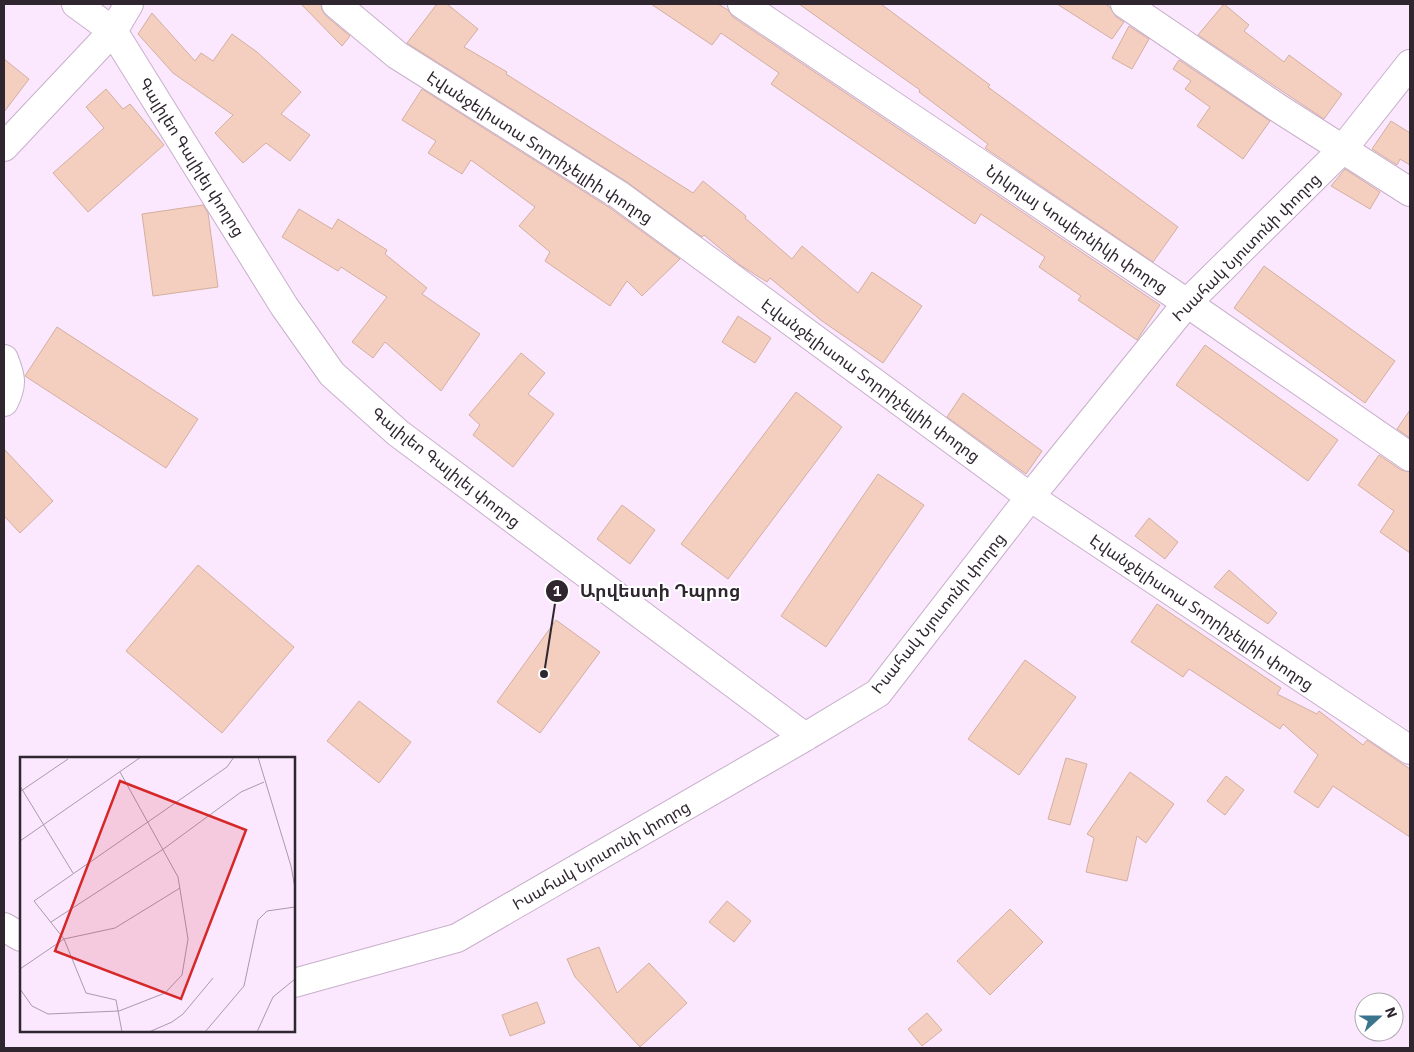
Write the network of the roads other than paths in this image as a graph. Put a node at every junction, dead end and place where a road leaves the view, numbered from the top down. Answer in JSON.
{"nodes":[{"id":1,"x":76,"y":4,"type":"edge"},
{"id":2,"x":129,"y":4,"type":"edge"},
{"id":3,"x":336,"y":4,"type":"edge"},
{"id":4,"x":742,"y":4,"type":"edge"},
{"id":5,"x":1126,"y":4,"type":"edge"},
{"id":6,"x":112,"y":31,"type":"junction"},
{"id":7,"x":1410,"y":64,"type":"edge"},
{"id":8,"x":4,"y":147,"type":"edge"},
{"id":9,"x":1342,"y":150,"type":"junction"},
{"id":10,"x":1410,"y":192,"type":"edge"},
{"id":11,"x":1187,"y":302,"type":"junction"},
{"id":12,"x":4,"y":359,"type":"edge"},
{"id":13,"x":4,"y":402,"type":"edge"},
{"id":14,"x":1410,"y":457,"type":"edge"},
{"id":15,"x":1030,"y":497,"type":"junction"},
{"id":16,"x":805,"y":737,"type":"junction"},
{"id":17,"x":1410,"y":750,"type":"edge"},
{"id":18,"x":4,"y":927,"type":"edge"},
{"id":19,"x":20,"y":936,"type":"edge"},
{"id":20,"x":295,"y":983,"type":"edge"}],
"edges":[{"from":1,"to":6,"type":"street","name":"Գալիլեո Գալիլեյ փողոց"},
{"from":2,"to":6,"type":"street"},
{"from":3,"to":15,"type":"street","name":"Էվանջելիստա Տորրիչելլիի փողոց"},
{"from":4,"to":11,"type":"street","name":"Նիկոլայ Կոպերնիկի փողոց"},
{"from":5,"to":9,"type":"street"},
{"from":6,"to":8,"type":"street"},
{"from":6,"to":16,"type":"street","name":"Գալիլեո Գալիլեյ փողոց"},
{"from":7,"to":9,"type":"street","name":"Իսահակ Նյուտոնի փողոց"},
{"from":9,"to":10,"type":"street"},
{"from":9,"to":11,"type":"street","name":"Իսահակ Նյուտոնի փողոց"},
{"from":11,"to":14,"type":"street","name":"Նիկոլայ Կոպերնիկի փողոց"},
{"from":11,"to":15,"type":"street","name":"Իսահակ Նյուտոնի փողոց"},
{"from":12,"to":13,"type":"street"},
{"from":15,"to":16,"type":"street","name":"Իսահակ Նյուտոնի փողոց"},
{"from":15,"to":17,"type":"street","name":"Էվանջելիստա Տորրիչելլիի փողոց"},
{"from":16,"to":20,"type":"street","name":"Իսահակ Նյուտոնի փողոց"},
{"from":18,"to":19,"type":"street"}]}
